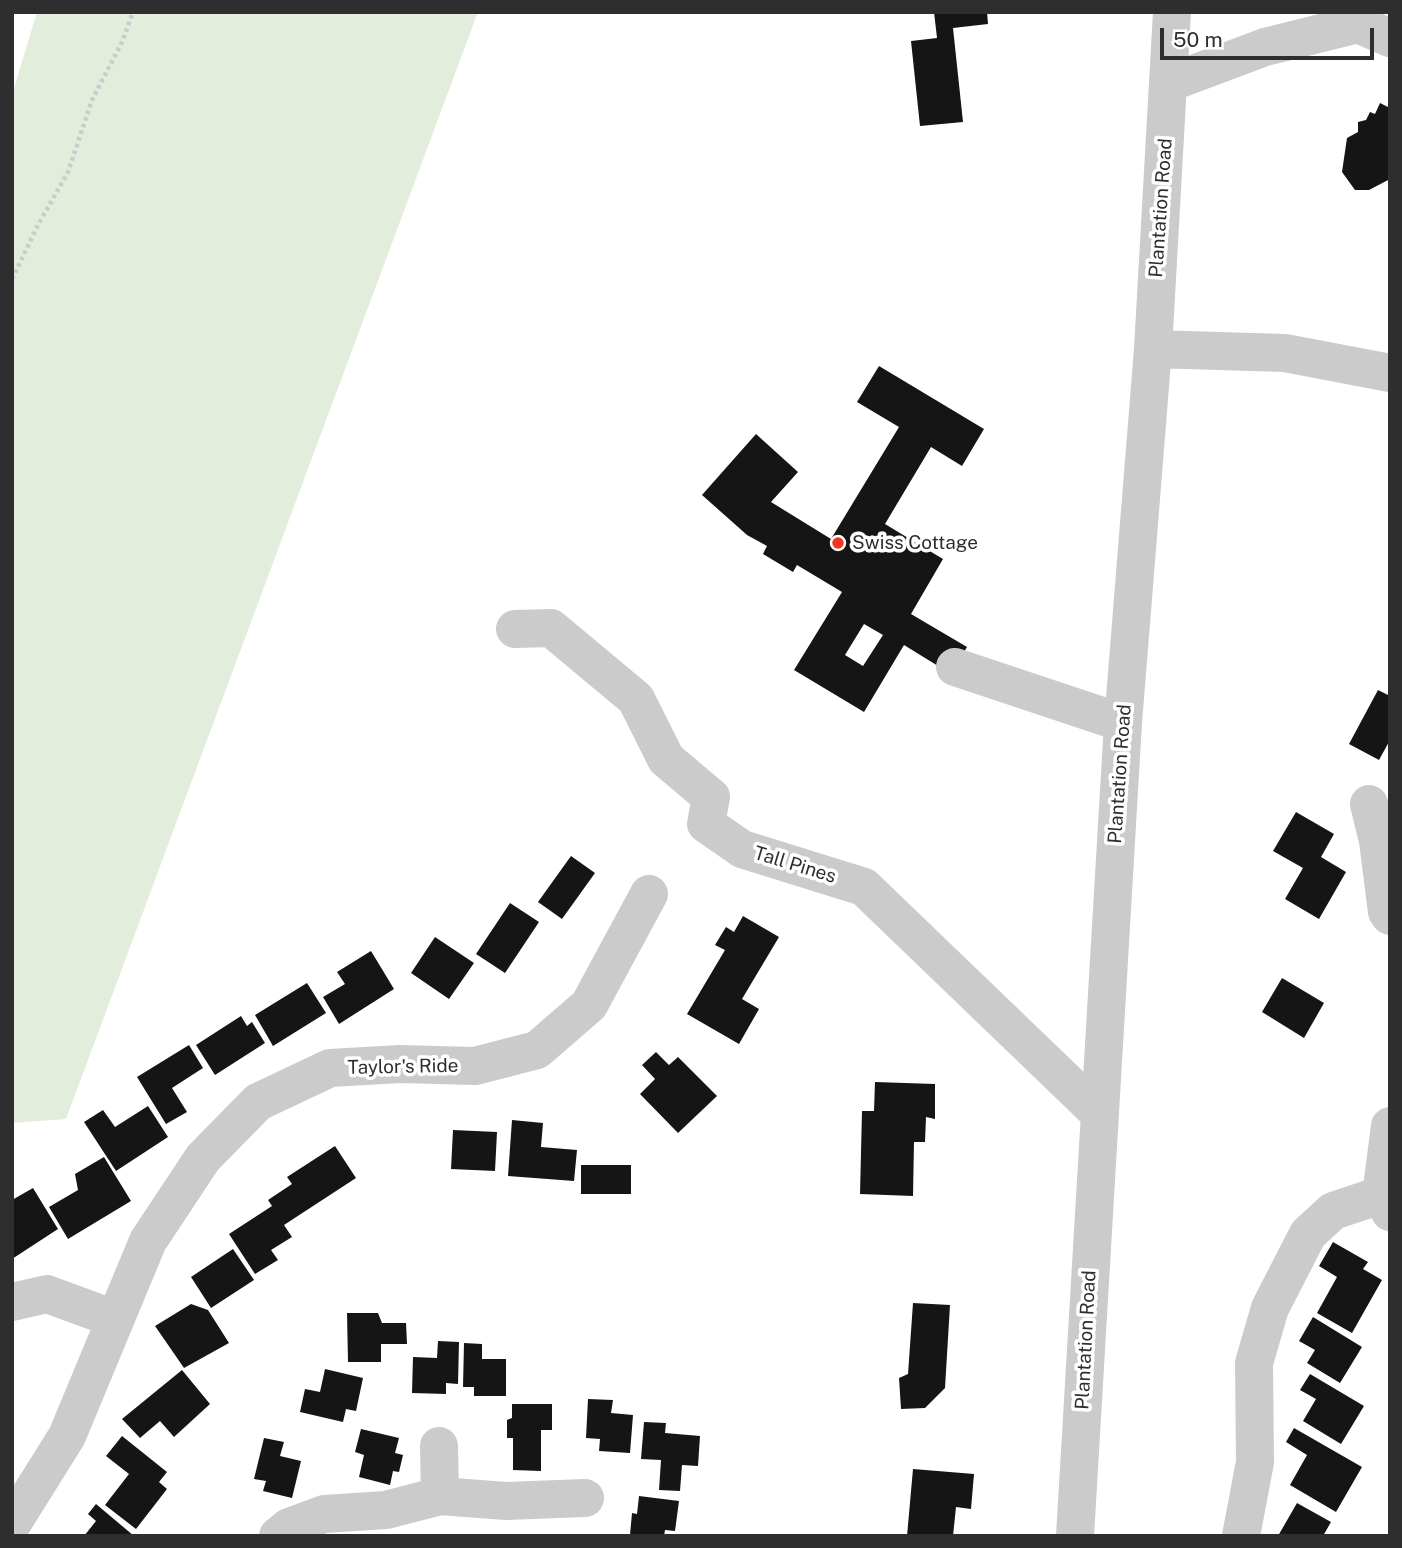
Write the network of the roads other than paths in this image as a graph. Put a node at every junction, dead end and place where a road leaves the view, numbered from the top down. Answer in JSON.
{"nodes":[{"id":1,"x":1172,"y":12,"type":"edge"},
{"id":2,"x":1390,"y":38,"type":"edge"},
{"id":3,"x":1169,"y":83,"type":"junction"},
{"id":4,"x":1153,"y":349,"type":"junction"},
{"id":5,"x":1390,"y":373,"type":"edge"},
{"id":6,"x":515,"y":629,"type":"dead end"},
{"id":7,"x":955,"y":667,"type":"dead end"},
{"id":8,"x":1123,"y":723,"type":"junction"},
{"id":9,"x":1369,"y":804,"type":"dead end"},
{"id":10,"x":649,"y":894,"type":"dead end"},
{"id":11,"x":1390,"y":916,"type":"edge"},
{"id":12,"x":1100,"y":1114,"type":"junction"},
{"id":13,"x":1390,"y":1126,"type":"edge"},
{"id":14,"x":1385,"y":1204,"type":"edge"},
{"id":15,"x":12,"y":1302,"type":"edge"},
{"id":16,"x":115,"y":1319,"type":"junction"},
{"id":17,"x":439,"y":1446,"type":"dead end"},
{"id":18,"x":440,"y":1496,"type":"junction"},
{"id":19,"x":586,"y":1498,"type":"dead end"},
{"id":20,"x":12,"y":1524,"type":"edge"},
{"id":21,"x":278,"y":1536,"type":"edge"},
{"id":22,"x":1075,"y":1536,"type":"edge"},
{"id":23,"x":1241,"y":1536,"type":"edge"}],
"edges":[{"from":1,"to":3,"type":"street","name":"Plantation Road"},
{"from":2,"to":3,"type":"street"},
{"from":3,"to":4,"type":"street","name":"Plantation Road"},
{"from":4,"to":5,"type":"street"},
{"from":4,"to":8,"type":"street","name":"Plantation Road"},
{"from":6,"to":12,"type":"street","name":"Tall Pines"},
{"from":7,"to":8,"type":"street"},
{"from":8,"to":12,"type":"street","name":"Plantation Road"},
{"from":9,"to":11,"type":"street"},
{"from":10,"to":16,"type":"street","name":"Taylor's Ride"},
{"from":12,"to":22,"type":"street","name":"Plantation Road"},
{"from":13,"to":14,"type":"street"},
{"from":14,"to":23,"type":"street"},
{"from":15,"to":16,"type":"street"},
{"from":16,"to":20,"type":"street","name":"Taylor's Ride"},
{"from":17,"to":18,"type":"street"},
{"from":18,"to":19,"type":"street"},
{"from":18,"to":21,"type":"street"}]}
